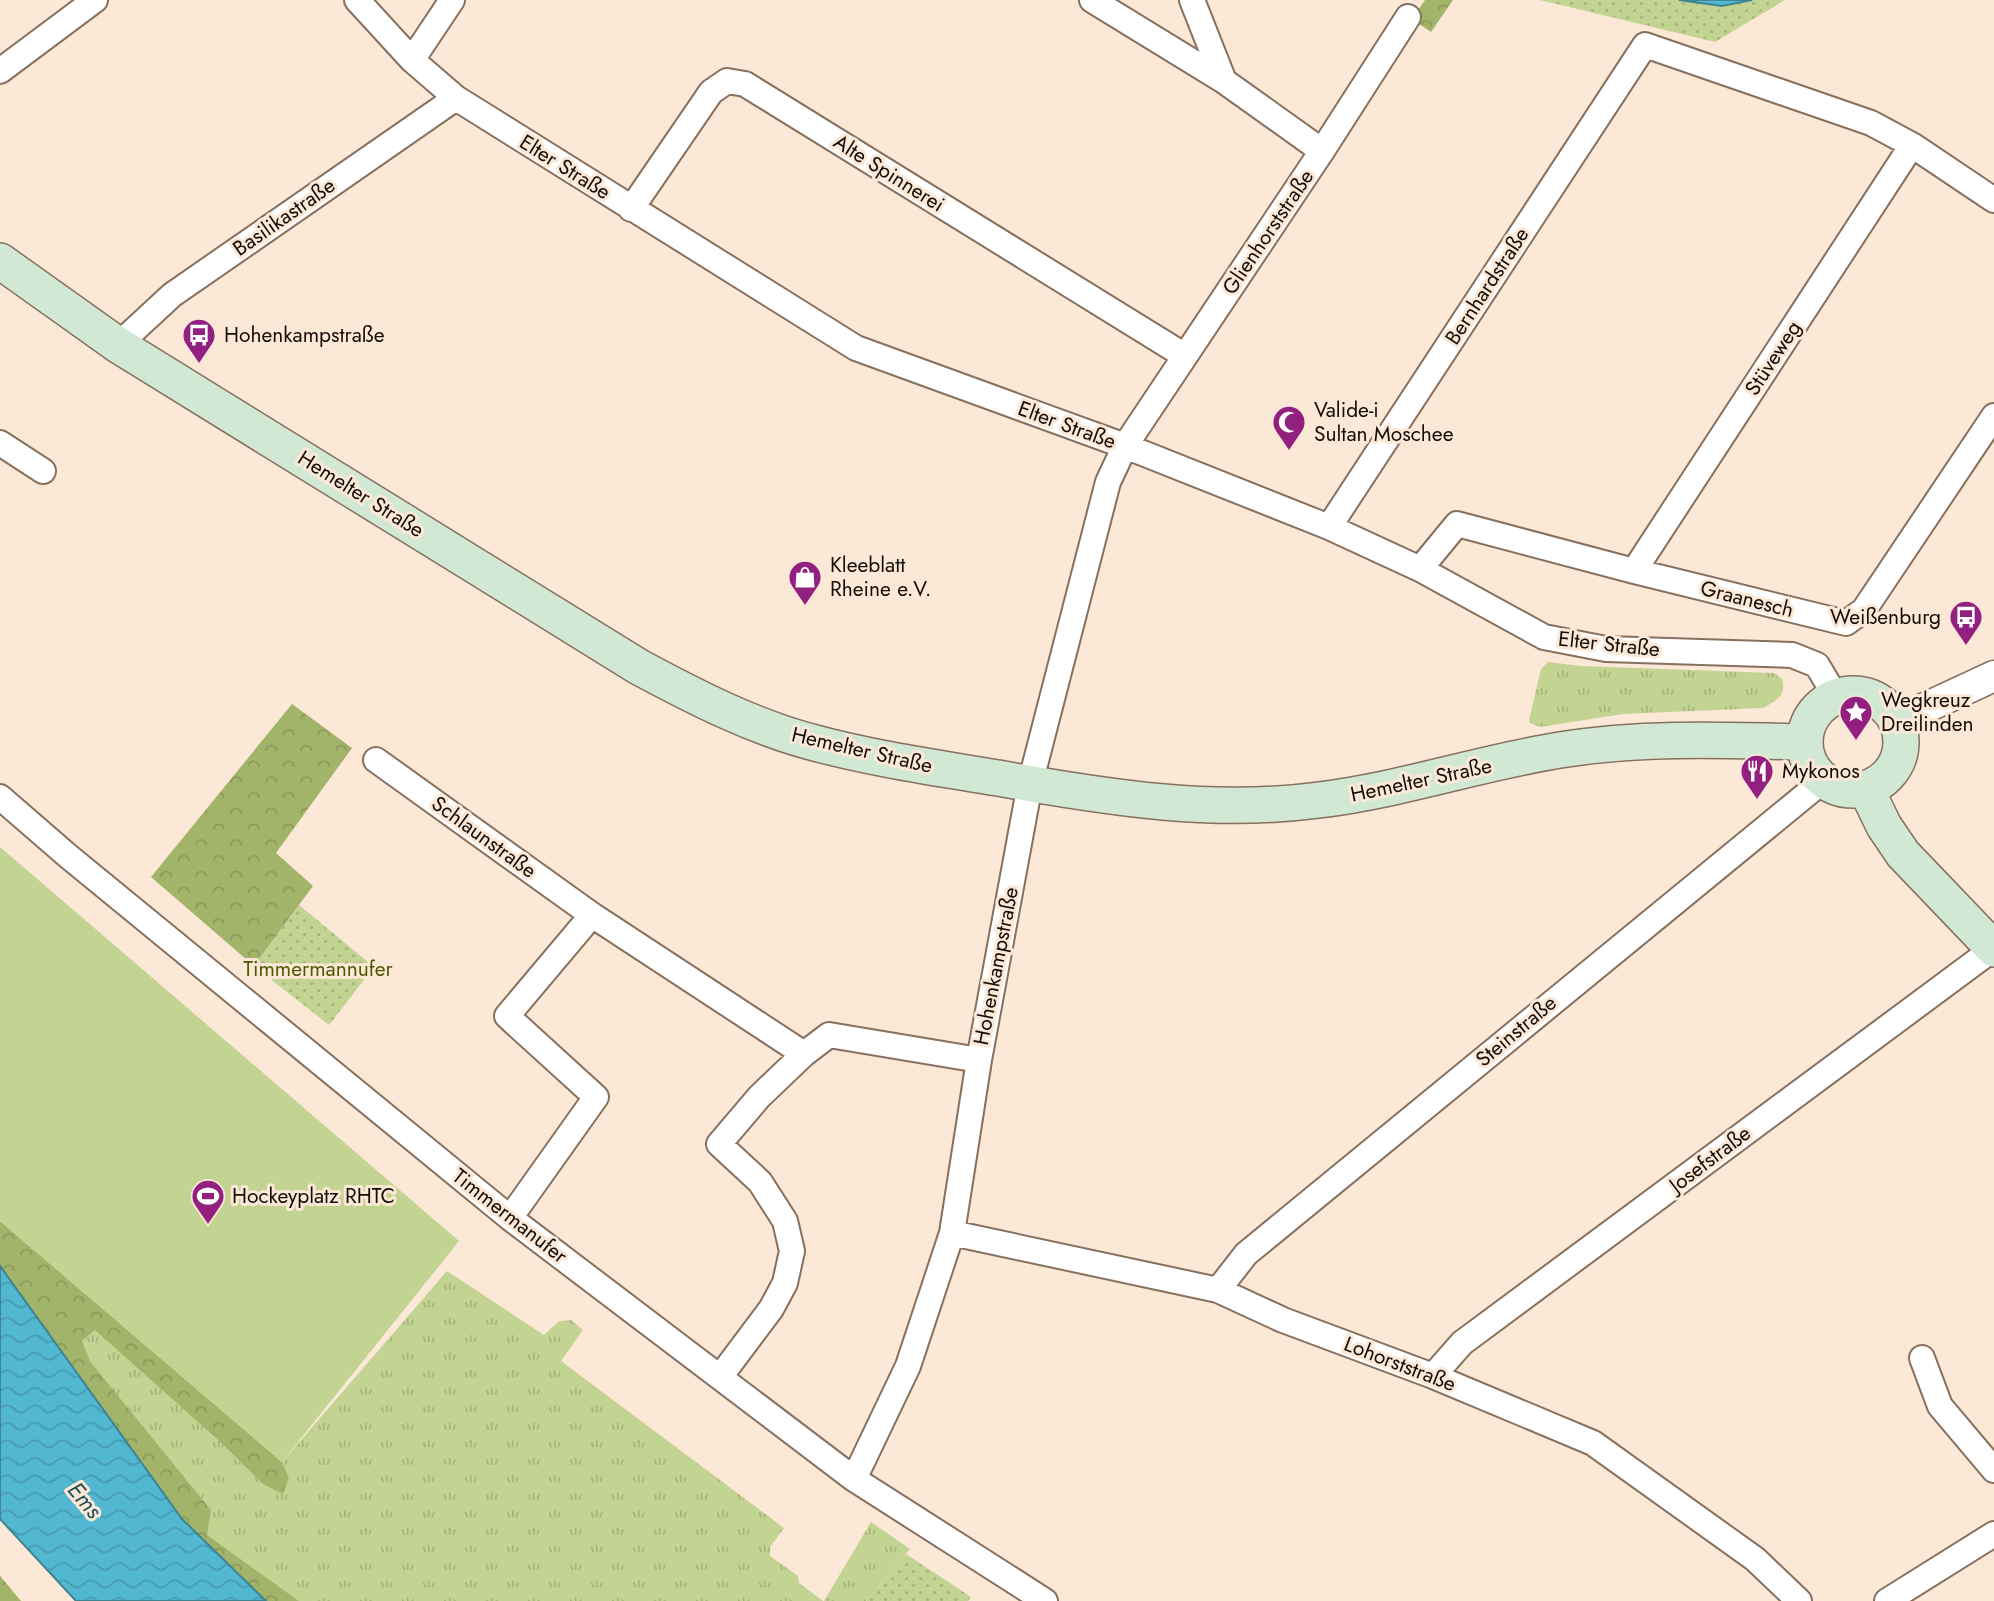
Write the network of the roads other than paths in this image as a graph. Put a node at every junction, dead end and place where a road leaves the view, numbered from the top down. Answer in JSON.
{"nodes":[{"id":1,"x":95,"y":0,"type":"edge"},
{"id":2,"x":357,"y":0,"type":"edge"},
{"id":3,"x":452,"y":0,"type":"edge"},
{"id":4,"x":1092,"y":0,"type":"edge"},
{"id":5,"x":1192,"y":0,"type":"edge"},
{"id":6,"x":1408,"y":17,"type":"dead end"},
{"id":7,"x":412,"y":60,"type":"junction"},
{"id":8,"x":0,"y":71,"type":"edge"},
{"id":9,"x":1224,"y":81,"type":"junction"},
{"id":10,"x":456,"y":98,"type":"junction"},
{"id":11,"x":1912,"y":145,"type":"junction"},
{"id":12,"x":1322,"y":151,"type":"junction"},
{"id":13,"x":1994,"y":200,"type":"edge"},
{"id":14,"x":631,"y":209,"type":"junction"},
{"id":15,"x":0,"y":261,"type":"edge"},
{"id":16,"x":118,"y":345,"type":"junction"},
{"id":17,"x":1185,"y":356,"type":"junction"},
{"id":18,"x":1994,"y":416,"type":"edge"},
{"id":19,"x":0,"y":443,"type":"edge"},
{"id":20,"x":1125,"y":446,"type":"junction"},
{"id":21,"x":43,"y":471,"type":"dead end"},
{"id":22,"x":1329,"y":527,"type":"junction"},
{"id":23,"x":1420,"y":569,"type":"junction"},
{"id":24,"x":1634,"y":571,"type":"junction"},
{"id":25,"x":1994,"y":676,"type":"edge"},
{"id":26,"x":1836,"y":697,"type":"junction"},
{"id":27,"x":1897,"y":721,"type":"junction"},
{"id":28,"x":1805,"y":742,"type":"junction"},
{"id":29,"x":376,"y":760,"type":"dead end"},
{"id":30,"x":1824,"y":780,"type":"junction"},
{"id":31,"x":1030,"y":783,"type":"junction"},
{"id":32,"x":1866,"y":789,"type":"junction"},
{"id":33,"x":0,"y":797,"type":"edge"},
{"id":34,"x":592,"y":915,"type":"junction"},
{"id":35,"x":1994,"y":949,"type":"edge"},
{"id":36,"x":804,"y":1054,"type":"junction"},
{"id":37,"x":979,"y":1060,"type":"junction"},
{"id":38,"x":510,"y":1218,"type":"junction"},
{"id":39,"x":951,"y":1233,"type":"junction"},
{"id":40,"x":1218,"y":1290,"type":"junction"},
{"id":41,"x":1922,"y":1358,"type":"dead end"},
{"id":42,"x":1433,"y":1376,"type":"junction"},
{"id":43,"x":720,"y":1377,"type":"junction"},
{"id":44,"x":1994,"y":1470,"type":"edge"},
{"id":45,"x":854,"y":1479,"type":"junction"},
{"id":46,"x":1994,"y":1534,"type":"edge"},
{"id":47,"x":1045,"y":1601,"type":"edge"},
{"id":48,"x":1799,"y":1601,"type":"edge"},
{"id":49,"x":1886,"y":1601,"type":"edge"}],
"edges":[{"from":1,"to":8,"type":"street"},
{"from":2,"to":7,"type":"street","name":"Elter Straße"},
{"from":3,"to":7,"type":"street"},
{"from":4,"to":9,"type":"street"},
{"from":5,"to":9,"type":"street"},
{"from":6,"to":12,"type":"street","name":"Glienhorststraße"},
{"from":7,"to":10,"type":"street","name":"Elter Straße"},
{"from":9,"to":12,"type":"street"},
{"from":10,"to":14,"type":"street","name":"Elter Straße"},
{"from":10,"to":16,"type":"street","name":"Basilikastraße"},
{"from":11,"to":13,"type":"street"},
{"from":11,"to":22,"type":"street","name":"Bernhardstraße"},
{"from":11,"to":24,"type":"street","name":"Stüveweg"},
{"from":12,"to":17,"type":"street","name":"Glienhorststraße"},
{"from":14,"to":17,"type":"street","name":"Alte Spinnerei"},
{"from":14,"to":20,"type":"street","name":"Elter Straße"},
{"from":15,"to":16,"type":"main road","name":"Hemelter Straße"},
{"from":16,"to":31,"type":"main road","name":"Hemelter Straße"},
{"from":17,"to":20,"type":"street","name":"Glienhorststraße"},
{"from":18,"to":24,"type":"street","name":"Graanesch"},
{"from":19,"to":21,"type":"street"},
{"from":20,"to":22,"type":"street","name":"Elter Straße"},
{"from":20,"to":31,"type":"street","name":"Hohenkampstraße"},
{"from":22,"to":23,"type":"street","name":"Elter Straße"},
{"from":23,"to":24,"type":"street","name":"Graanesch"},
{"from":23,"to":26,"type":"street","name":"Elter Straße"},
{"from":25,"to":27,"type":"street"},
{"from":26,"to":27,"type":"main road"},
{"from":26,"to":28,"type":"main road"},
{"from":27,"to":32,"type":"main road"},
{"from":28,"to":30,"type":"main road"},
{"from":28,"to":31,"type":"main road","name":"Hemelter Straße"},
{"from":29,"to":34,"type":"street","name":"Schlaunstraße"},
{"from":30,"to":32,"type":"main road"},
{"from":30,"to":40,"type":"street","name":"Steinstraße"},
{"from":31,"to":37,"type":"street","name":"Hohenkampstraße"},
{"from":32,"to":35,"type":"main road"},
{"from":33,"to":38,"type":"street","name":"Timmermanufer"},
{"from":34,"to":36,"type":"street","name":"Schlaunstraße"},
{"from":34,"to":38,"type":"street"},
{"from":35,"to":42,"type":"street","name":"Josefstraße"},
{"from":36,"to":37,"type":"street"},
{"from":36,"to":43,"type":"street"},
{"from":37,"to":39,"type":"street","name":"Hohenkampstraße"},
{"from":38,"to":43,"type":"street","name":"Timmermanufer"},
{"from":39,"to":40,"type":"street","name":"Lohorststraße"},
{"from":39,"to":45,"type":"street","name":"Hohenkampstraße"},
{"from":40,"to":42,"type":"street","name":"Lohorststraße"},
{"from":41,"to":44,"type":"street"},
{"from":42,"to":48,"type":"street","name":"Lohorststraße"},
{"from":43,"to":45,"type":"street","name":"Timmermanufer"},
{"from":45,"to":47,"type":"street","name":"Timmermanufer"},
{"from":46,"to":49,"type":"street"}]}
